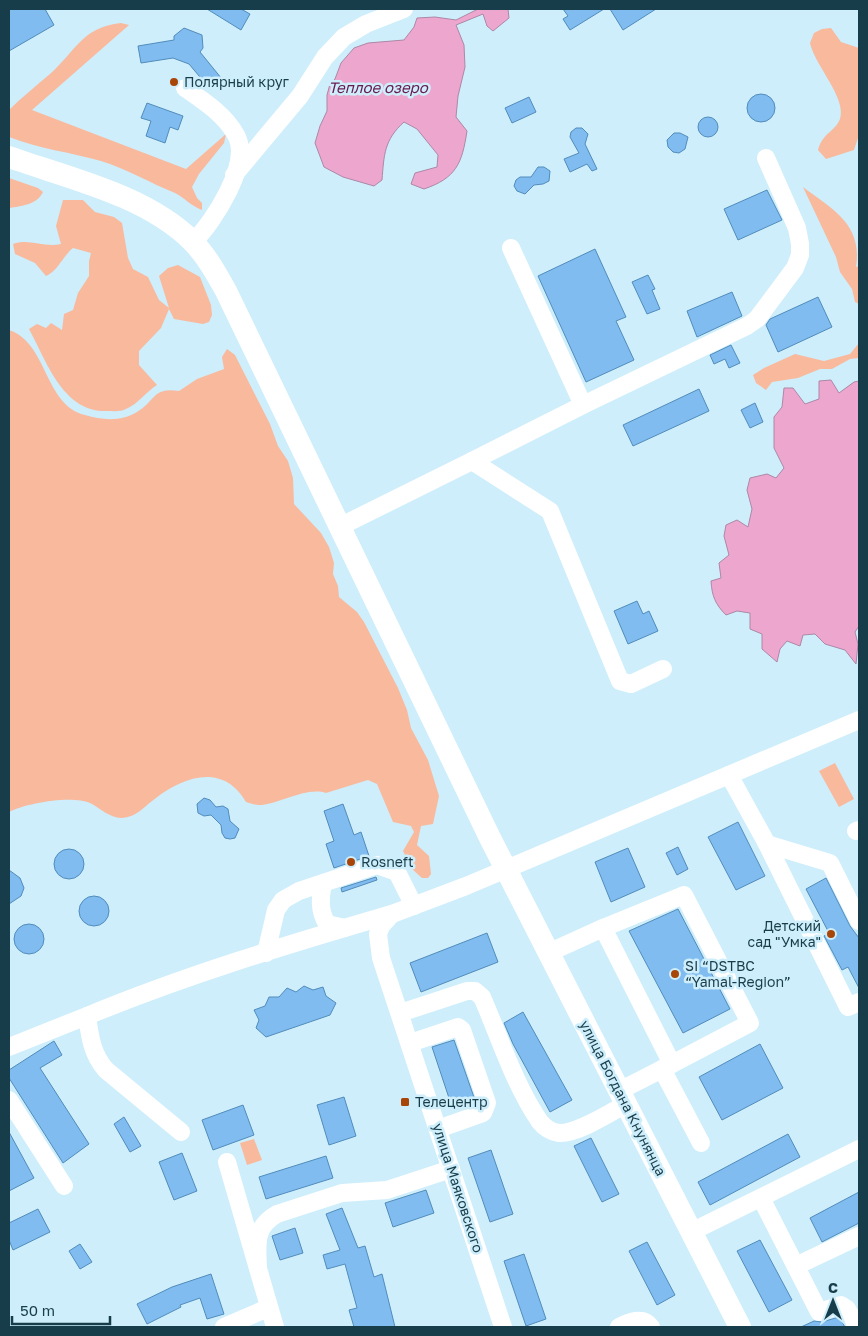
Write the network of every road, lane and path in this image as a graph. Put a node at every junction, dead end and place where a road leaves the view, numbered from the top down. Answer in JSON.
{"nodes":[{"id":1,"x":404,"y":9,"type":"edge"},
{"id":2,"x":186,"y":88,"type":"dead end"},
{"id":3,"x":9,"y":156,"type":"edge"},
{"id":4,"x":766,"y":158,"type":"dead end"},
{"id":5,"x":234,"y":175,"type":"junction"},
{"id":6,"x":193,"y":242,"type":"junction"},
{"id":7,"x":511,"y":248,"type":"dead end"},
{"id":8,"x":583,"y":405,"type":"junction"},
{"id":9,"x":472,"y":461,"type":"junction"},
{"id":10,"x":339,"y":527,"type":"junction"},
{"id":11,"x":663,"y":669,"type":"dead end"},
{"id":12,"x":859,"y":720,"type":"edge"},
{"id":13,"x":729,"y":775,"type":"junction"},
{"id":14,"x":767,"y":844,"type":"junction"},
{"id":15,"x":506,"y":869,"type":"junction"},
{"id":16,"x":323,"y":883,"type":"junction"},
{"id":17,"x":414,"y":906,"type":"junction"},
{"id":18,"x":392,"y":914,"type":"junction"},
{"id":19,"x":859,"y":921,"type":"edge"},
{"id":20,"x":345,"y":928,"type":"junction"},
{"id":21,"x":602,"y":928,"type":"junction"},
{"id":22,"x":548,"y":952,"type":"junction"},
{"id":23,"x":266,"y":953,"type":"junction"},
{"id":24,"x":859,"y":1002,"type":"edge"},
{"id":25,"x":400,"y":1013,"type":"junction"},
{"id":26,"x":87,"y":1016,"type":"junction"},
{"id":27,"x":410,"y":1043,"type":"junction"},
{"id":28,"x":9,"y":1047,"type":"edge"},
{"id":29,"x":667,"y":1066,"type":"junction"},
{"id":30,"x":623,"y":1098,"type":"junction"},
{"id":31,"x":9,"y":1100,"type":"edge"},
{"id":32,"x":438,"y":1129,"type":"junction"},
{"id":33,"x":181,"y":1132,"type":"dead end"},
{"id":34,"x":701,"y":1143,"type":"dead end"},
{"id":35,"x":859,"y":1149,"type":"edge"},
{"id":36,"x":227,"y":1162,"type":"dead end"},
{"id":37,"x":451,"y":1169,"type":"junction"},
{"id":38,"x":64,"y":1186,"type":"dead end"},
{"id":39,"x":761,"y":1198,"type":"junction"},
{"id":40,"x":691,"y":1232,"type":"junction"},
{"id":41,"x":859,"y":1236,"type":"edge"},
{"id":42,"x":796,"y":1266,"type":"junction"},
{"id":43,"x":258,"y":1267,"type":"junction"},
{"id":44,"x":268,"y":1308,"type":"junction"},
{"id":45,"x":224,"y":1327,"type":"edge"},
{"id":46,"x":275,"y":1327,"type":"edge"},
{"id":47,"x":503,"y":1327,"type":"edge"},
{"id":48,"x":619,"y":1327,"type":"edge"},
{"id":49,"x":651,"y":1327,"type":"edge"},
{"id":50,"x":740,"y":1327,"type":"edge"},
{"id":51,"x":857,"y":1327,"type":"edge"}],
"edges":[{"from":1,"to":5,"type":"street"},
{"from":2,"to":5,"type":"street"},
{"from":3,"to":6,"type":"main road","name":"улица Богдана Кнунянца"},
{"from":4,"to":8,"type":"street"},
{"from":5,"to":6,"type":"street"},
{"from":6,"to":10,"type":"main road","name":"улица Богдана Кнунянца"},
{"from":7,"to":8,"type":"street"},
{"from":8,"to":9,"type":"street"},
{"from":9,"to":10,"type":"street"},
{"from":9,"to":11,"type":"street"},
{"from":10,"to":15,"type":"main road","name":"улица Богдана Кнунянца"},
{"from":12,"to":13,"type":"street"},
{"from":13,"to":14,"type":"street"},
{"from":13,"to":15,"type":"street"},
{"from":14,"to":19,"type":"street"},
{"from":14,"to":24,"type":"street"},
{"from":15,"to":17,"type":"street"},
{"from":15,"to":22,"type":"main road","name":"улица Богдана Кнунянца"},
{"from":16,"to":17,"type":"street"},
{"from":16,"to":20,"type":"street"},
{"from":16,"to":23,"type":"street"},
{"from":17,"to":18,"type":"street"},
{"from":18,"to":20,"type":"street"},
{"from":18,"to":25,"type":"street","name":"улица Маяковского"},
{"from":20,"to":23,"type":"street"},
{"from":21,"to":22,"type":"street"},
{"from":21,"to":29,"type":"street"},
{"from":21,"to":29,"type":"street"},
{"from":22,"to":30,"type":"main road","name":"улица Богдана Кнунянца"},
{"from":23,"to":26,"type":"street"},
{"from":25,"to":27,"type":"street","name":"улица Маяковского"},
{"from":25,"to":30,"type":"street"},
{"from":26,"to":28,"type":"street"},
{"from":26,"to":33,"type":"street"},
{"from":27,"to":32,"type":"street","name":"улица Маяковского"},
{"from":27,"to":32,"type":"street"},
{"from":29,"to":30,"type":"street"},
{"from":29,"to":34,"type":"street"},
{"from":30,"to":40,"type":"main road","name":"улица Богдана Кнунянца"},
{"from":31,"to":38,"type":"street"},
{"from":32,"to":37,"type":"street","name":"улица Маяковского"},
{"from":35,"to":39,"type":"street"},
{"from":36,"to":43,"type":"street"},
{"from":37,"to":43,"type":"street"},
{"from":37,"to":47,"type":"street","name":"улица Маяковского"},
{"from":39,"to":40,"type":"street"},
{"from":39,"to":42,"type":"street"},
{"from":40,"to":50,"type":"main road","name":"улица Богдана Кнунянца"},
{"from":41,"to":42,"type":"street"},
{"from":42,"to":51,"type":"street"},
{"from":43,"to":44,"type":"street"},
{"from":44,"to":45,"type":"street"},
{"from":44,"to":46,"type":"street"},
{"from":48,"to":49,"type":"street"}]}
